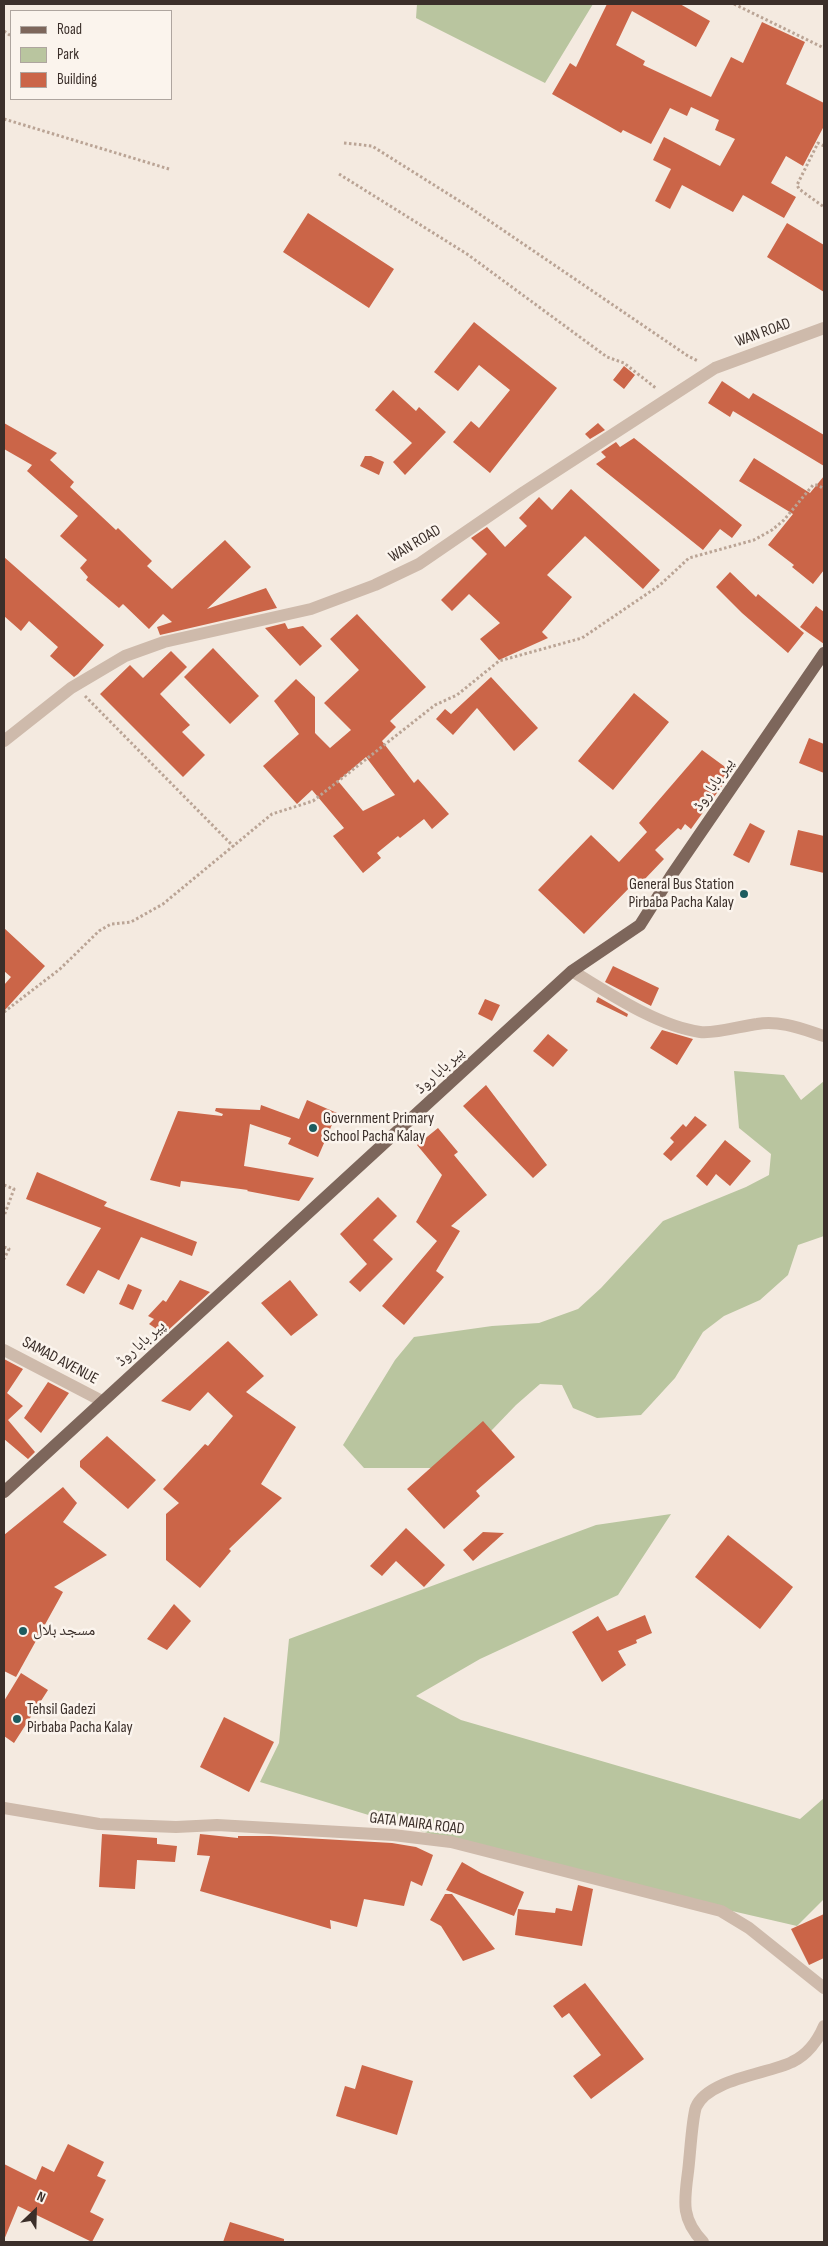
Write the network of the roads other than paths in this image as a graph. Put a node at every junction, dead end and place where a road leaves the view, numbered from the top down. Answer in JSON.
{"nodes":[{"id":1,"x":824,"y":328,"type":"edge"},
{"id":2,"x":824,"y":653,"type":"edge"},
{"id":3,"x":4,"y":742,"type":"edge"},
{"id":4,"x":572,"y":971,"type":"junction"},
{"id":5,"x":824,"y":1036,"type":"edge"},
{"id":6,"x":4,"y":1350,"type":"edge"},
{"id":7,"x":102,"y":1401,"type":"junction"},
{"id":8,"x":4,"y":1492,"type":"edge"},
{"id":9,"x":4,"y":1808,"type":"edge"},
{"id":10,"x":824,"y":1988,"type":"edge"},
{"id":11,"x":824,"y":2026,"type":"edge"},
{"id":12,"x":703,"y":2242,"type":"edge"}],
"edges":[{"from":1,"to":3,"type":"street","name":"WAN ROAD"},
{"from":2,"to":4,"type":"main road","name":"پیر بابا روڈ"},
{"from":4,"to":5,"type":"street"},
{"from":4,"to":7,"type":"main road","name":"پیر بابا روڈ"},
{"from":6,"to":7,"type":"street","name":"SAMAD AVENUE"},
{"from":7,"to":8,"type":"main road","name":"پیر بابا روڈ"},
{"from":9,"to":10,"type":"street","name":"GATA MAIRA ROAD"},
{"from":11,"to":12,"type":"street"}]}
